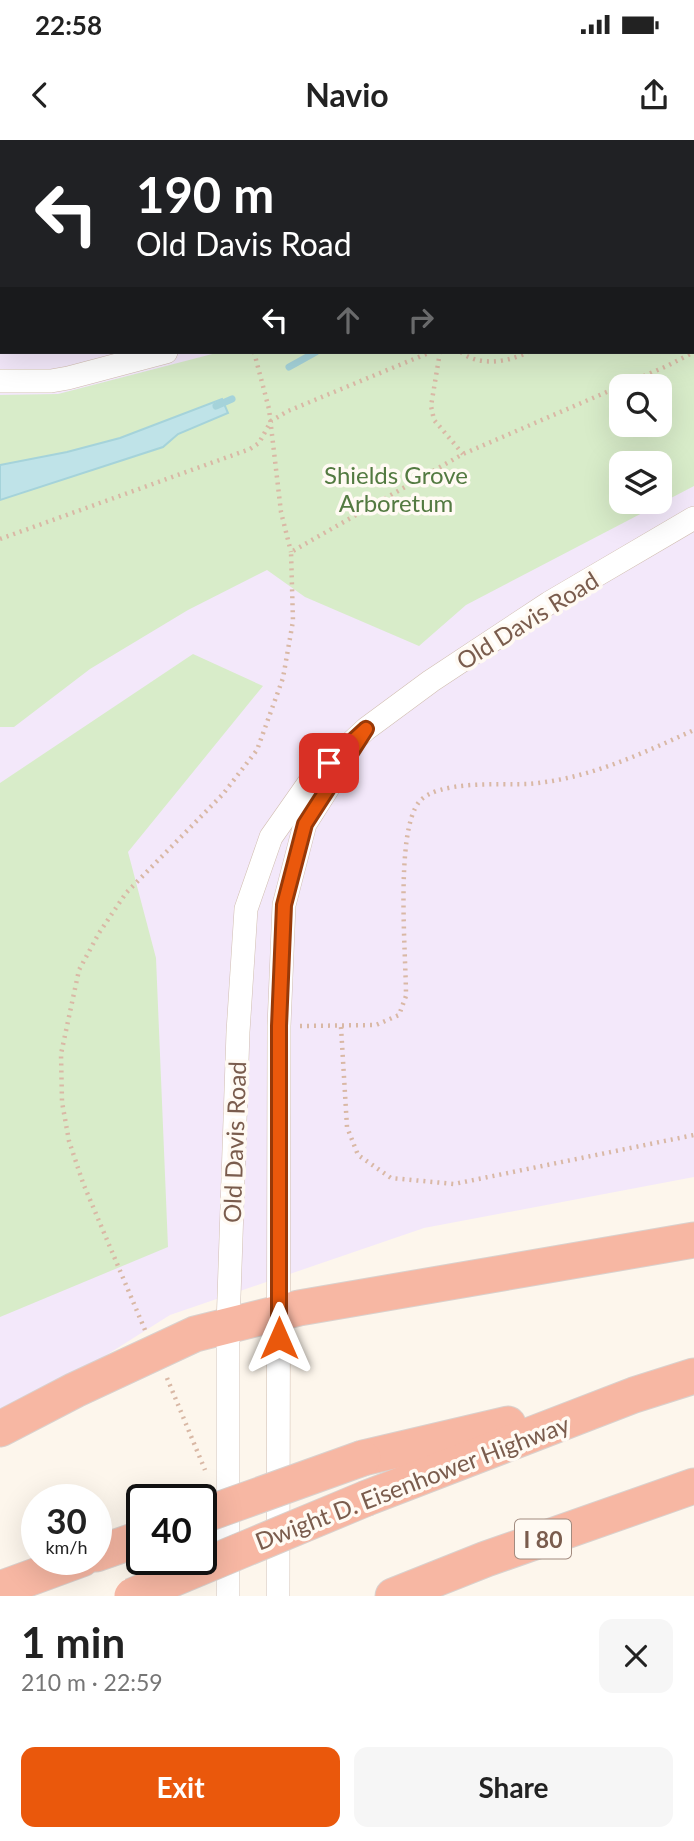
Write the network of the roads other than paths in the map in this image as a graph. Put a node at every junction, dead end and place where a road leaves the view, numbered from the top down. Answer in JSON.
{"nodes":[{"id":1,"x":158,"y":354,"type":"edge"},
{"id":2,"x":0,"y":381,"type":"edge"},
{"id":3,"x":694,"y":518,"type":"edge"},
{"id":4,"x":366,"y":729,"type":"junction"},
{"id":5,"x":694,"y":1240,"type":"edge"},
{"id":6,"x":279,"y":1312,"type":"junction"},
{"id":7,"x":228,"y":1325,"type":"junction"},
{"id":8,"x":694,"y":1376,"type":"edge"},
{"id":9,"x":634,"y":1395,"type":"junction"},
{"id":10,"x":0,"y":1429,"type":"edge"},
{"id":11,"x":694,"y":1486,"type":"edge"},
{"id":12,"x":217,"y":1510,"type":"edge"},
{"id":13,"x":38,"y":1575,"type":"edge"},
{"id":14,"x":0,"y":1589,"type":"edge"},
{"id":15,"x":132,"y":1596,"type":"edge"},
{"id":16,"x":228,"y":1596,"type":"edge"},
{"id":17,"x":278,"y":1596,"type":"edge"},
{"id":18,"x":393,"y":1596,"type":"edge"}],
"edges":[{"from":1,"to":2,"type":"street"},
{"from":3,"to":4,"type":"street","name":"Old Davis Road"},
{"from":4,"to":6,"type":"street","name":"Old Davis Road"},
{"from":4,"to":7,"type":"street","name":"Old Davis Road"},
{"from":5,"to":6,"type":"highway"},
{"from":6,"to":7,"type":"highway"},
{"from":6,"to":17,"type":"street","name":"Old Davis Road"},
{"from":7,"to":10,"type":"highway"},
{"from":7,"to":16,"type":"street","name":"Old Davis Road"},
{"from":8,"to":9,"type":"highway","name":"Dwight D. Eisenhower Highway"},
{"from":9,"to":12,"type":"highway","bridge":true},
{"from":9,"to":15,"type":"highway","name":"Dwight D. Eisenhower Highway","bridge":true},
{"from":11,"to":18,"type":"highway","number":"I 80"},
{"from":13,"to":14,"type":"highway"}]}
